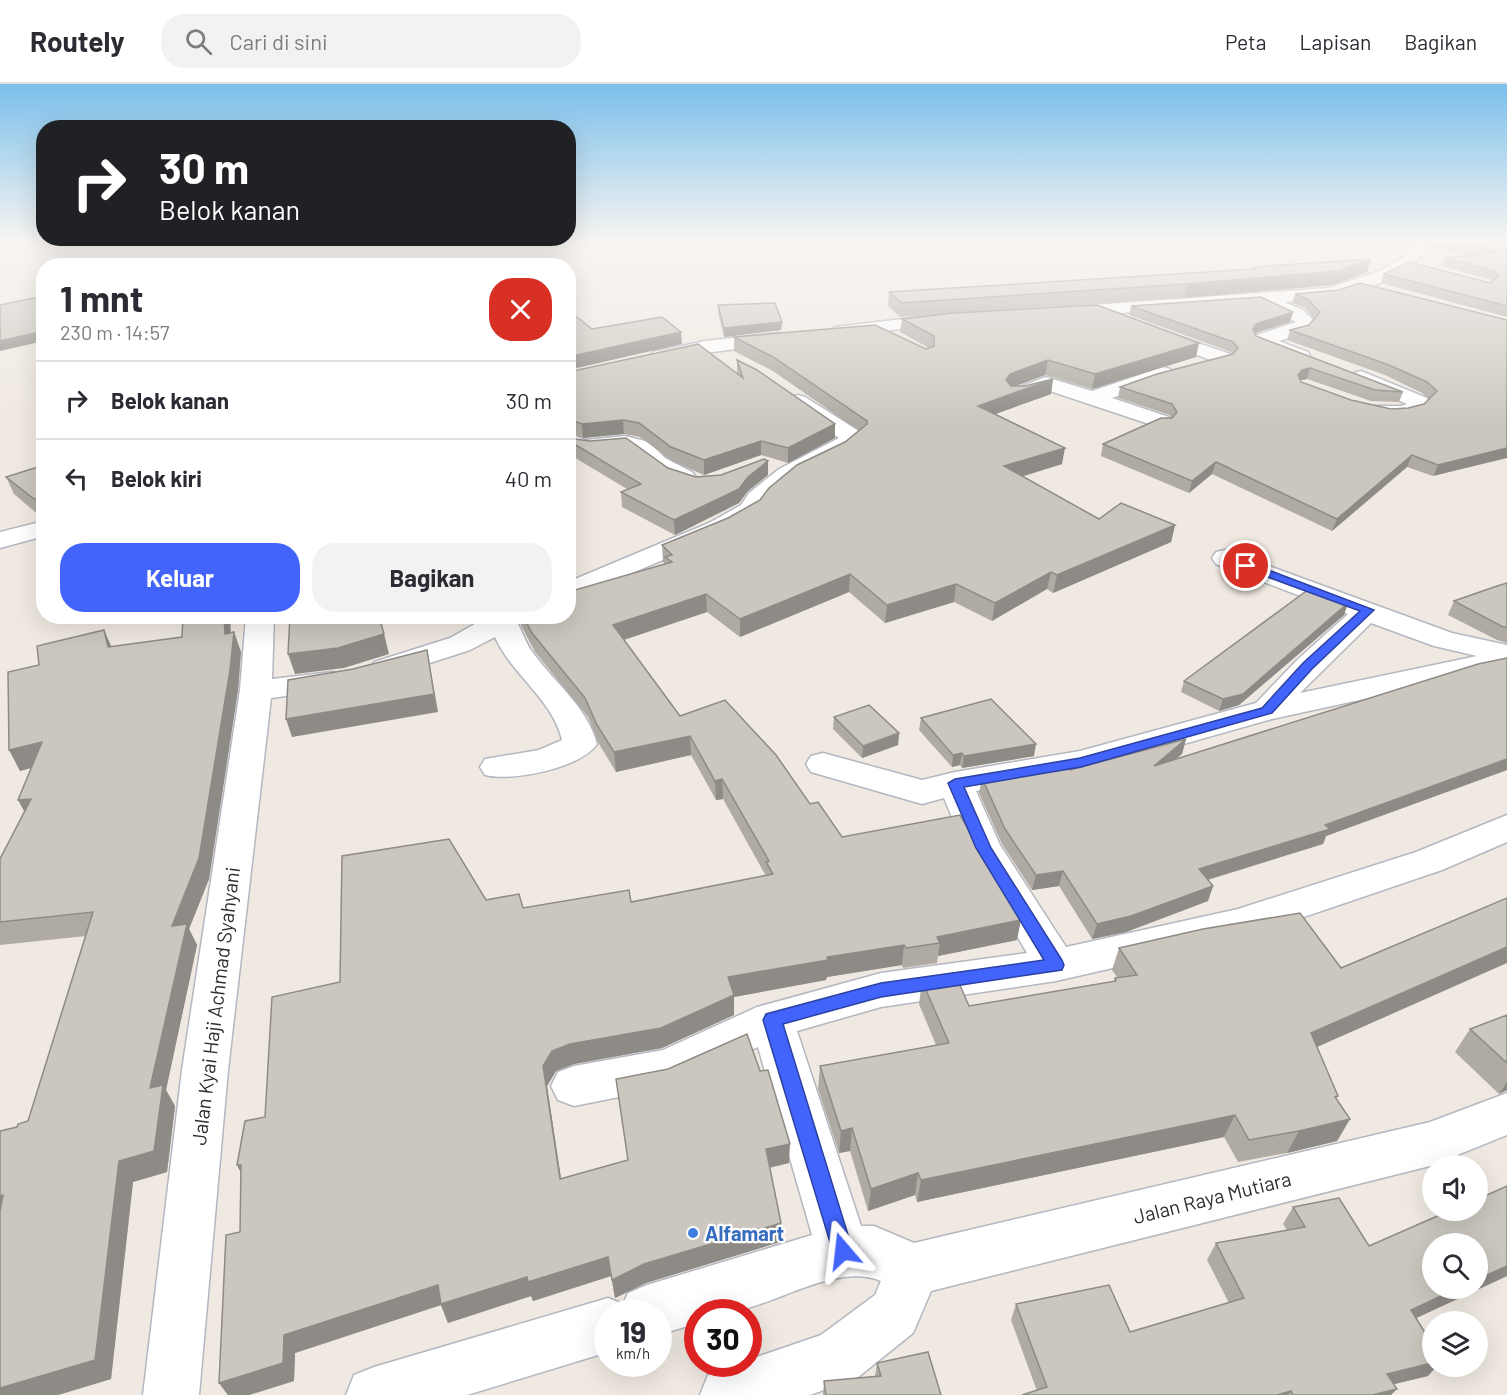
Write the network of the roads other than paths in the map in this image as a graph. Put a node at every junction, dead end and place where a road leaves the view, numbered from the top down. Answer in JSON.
{"nodes":[{"id":1,"x":1220,"y":301,"type":"edge"},
{"id":2,"x":1268,"y":301,"type":"edge"},
{"id":3,"x":1093,"y":311,"type":"junction"},
{"id":4,"x":1046,"y":313,"type":"edge"},
{"id":5,"x":964,"y":318,"type":"edge"},
{"id":6,"x":873,"y":328,"type":"junction"},
{"id":7,"x":817,"y":334,"type":"edge"},
{"id":8,"x":795,"y":337,"type":"edge"},
{"id":9,"x":903,"y":344,"type":"edge"},
{"id":10,"x":705,"y":347,"type":"junction"},
{"id":11,"x":638,"y":361,"type":"edge"},
{"id":12,"x":1317,"y":362,"type":"edge"},
{"id":13,"x":741,"y":365,"type":"edge"},
{"id":14,"x":1340,"y":370,"type":"edge"},
{"id":15,"x":779,"y":386,"type":"edge"},
{"id":16,"x":1016,"y":395,"type":"edge"},
{"id":17,"x":1092,"y":398,"type":"junction"},
{"id":18,"x":1358,"y":404,"type":"edge"},
{"id":19,"x":1161,"y":422,"type":"edge"},
{"id":20,"x":576,"y":444,"type":"edge"},
{"id":21,"x":762,"y":464,"type":"edge"},
{"id":22,"x":786,"y":474,"type":"junction"},
{"id":23,"x":701,"y":484,"type":"edge"},
{"id":24,"x":36,"y":530,"type":"edge"},
{"id":25,"x":0,"y":540,"type":"edge"},
{"id":26,"x":1226,"y":558,"type":"dead end"},
{"id":27,"x":576,"y":589,"type":"edge"},
{"id":28,"x":1368,"y":610,"type":"junction"},
{"id":29,"x":260,"y":624,"type":"edge"},
{"id":30,"x":496,"y":624,"type":"edge"},
{"id":31,"x":509,"y":624,"type":"edge"},
{"id":32,"x":1507,"y":654,"type":"edge"},
{"id":33,"x":1507,"y":659,"type":"edge"},
{"id":34,"x":256,"y":690,"type":"junction"},
{"id":35,"x":1267,"y":710,"type":"junction"},
{"id":36,"x":823,"y":764,"type":"dead end"},
{"id":37,"x":497,"y":767,"type":"dead end"},
{"id":38,"x":955,"y":783,"type":"junction"},
{"id":39,"x":1507,"y":827,"type":"edge"},
{"id":40,"x":1056,"y":965,"type":"junction"},
{"id":41,"x":772,"y":1020,"type":"junction"},
{"id":42,"x":574,"y":1086,"type":"dead end"},
{"id":43,"x":1507,"y":1114,"type":"edge"},
{"id":44,"x":843,"y":1251,"type":"junction"},
{"id":45,"x":914,"y":1269,"type":"junction"},
{"id":46,"x":672,"y":1304,"type":"edge"},
{"id":47,"x":594,"y":1329,"type":"edge"},
{"id":48,"x":171,"y":1395,"type":"edge"},
{"id":49,"x":374,"y":1395,"type":"edge"},
{"id":50,"x":728,"y":1395,"type":"edge"}],
"edges":[{"from":1,"to":3,"type":"street"},
{"from":2,"to":12,"type":"street"},
{"from":3,"to":4,"type":"street"},
{"from":3,"to":17,"type":"street"},
{"from":5,"to":6,"type":"street"},
{"from":6,"to":7,"type":"street"},
{"from":6,"to":9,"type":"street"},
{"from":8,"to":10,"type":"street"},
{"from":10,"to":11,"type":"street"},
{"from":10,"to":13,"type":"street"},
{"from":14,"to":18,"type":"street"},
{"from":15,"to":22,"type":"street"},
{"from":16,"to":17,"type":"street"},
{"from":17,"to":19,"type":"street"},
{"from":20,"to":23,"type":"street"},
{"from":21,"to":22,"type":"street"},
{"from":22,"to":27,"type":"street"},
{"from":24,"to":25,"type":"street"},
{"from":26,"to":28,"type":"street"},
{"from":28,"to":32,"type":"street"},
{"from":28,"to":35,"type":"street"},
{"from":29,"to":34,"type":"street","name":"Jalan Kyai Haji Achmad Syahyani"},
{"from":30,"to":34,"type":"street"},
{"from":31,"to":37,"type":"street"},
{"from":33,"to":35,"type":"street"},
{"from":34,"to":48,"type":"street","name":"Jalan Kyai Haji Achmad Syahyani"},
{"from":35,"to":38,"type":"street"},
{"from":36,"to":38,"type":"street"},
{"from":38,"to":40,"type":"street"},
{"from":39,"to":40,"type":"street"},
{"from":40,"to":41,"type":"street"},
{"from":41,"to":42,"type":"street"},
{"from":41,"to":44,"type":"street"},
{"from":43,"to":45,"type":"street","name":"Jalan Raya Mutiara"},
{"from":44,"to":45,"type":"street"},
{"from":44,"to":46,"type":"street"},
{"from":45,"to":50,"type":"street"},
{"from":47,"to":49,"type":"street"}]}
